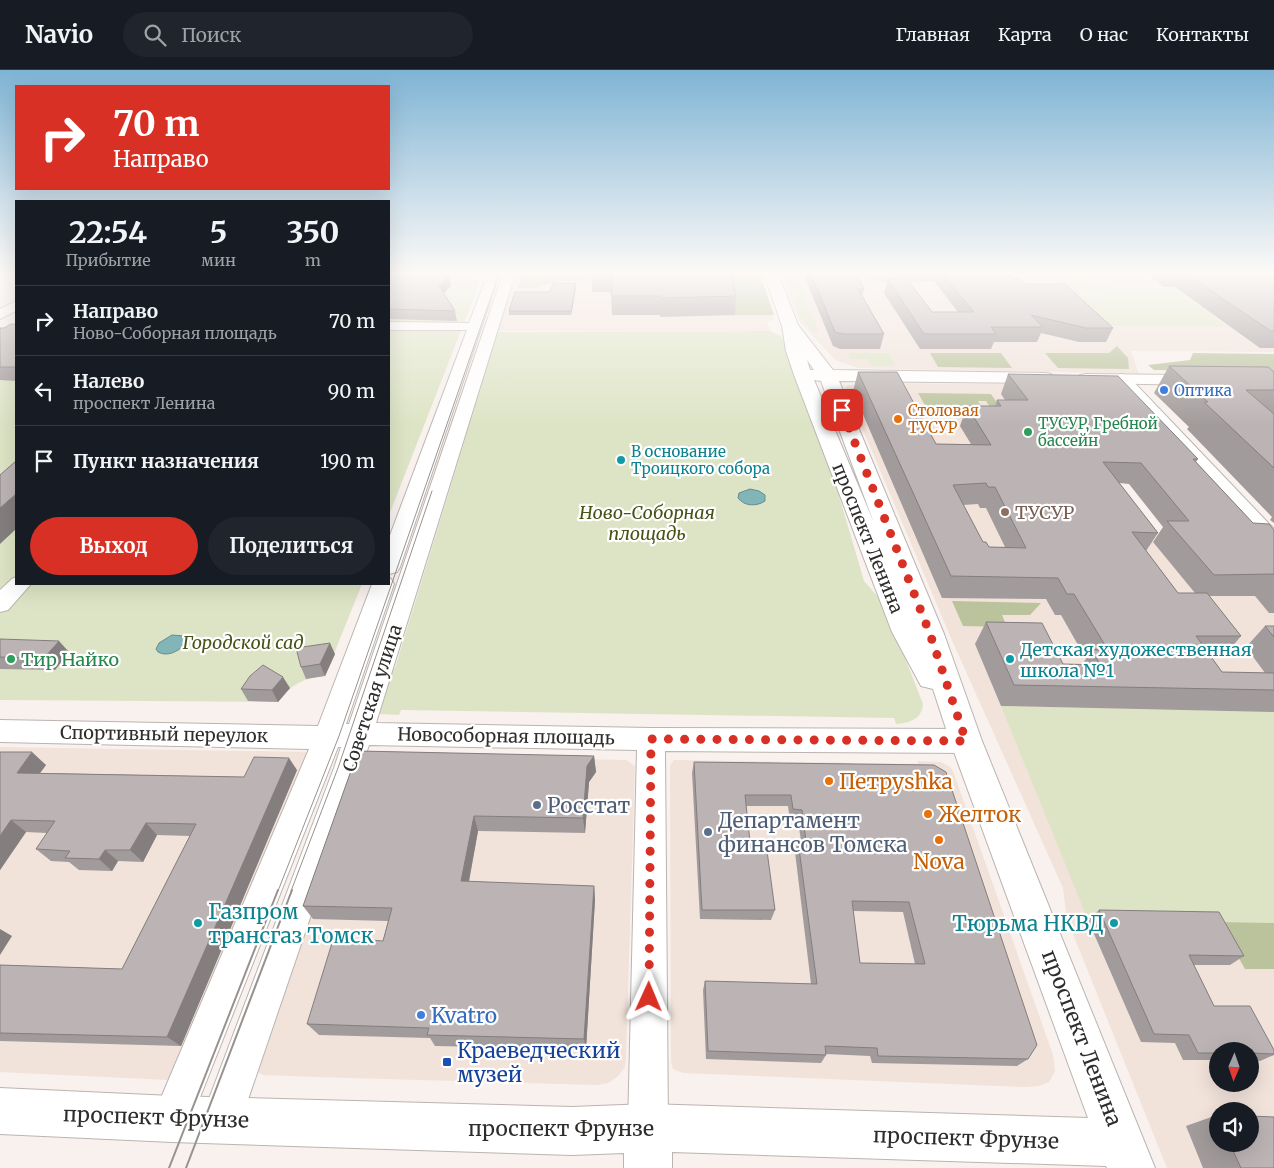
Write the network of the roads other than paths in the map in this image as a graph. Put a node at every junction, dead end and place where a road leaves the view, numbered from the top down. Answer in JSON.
{"nodes":[{"id":1,"x":477,"y":322,"type":"edge"},
{"id":2,"x":492,"y":322,"type":"edge"},
{"id":3,"x":789,"y":322,"type":"edge"},
{"id":4,"x":390,"y":326,"type":"edge"},
{"id":5,"x":465,"y":326,"type":"dead end"},
{"id":6,"x":790,"y":326,"type":"junction"},
{"id":7,"x":815,"y":375,"type":"junction"},
{"id":8,"x":1122,"y":379,"type":"junction"},
{"id":9,"x":1274,"y":381,"type":"edge"},
{"id":10,"x":1274,"y":542,"type":"edge"},
{"id":11,"x":390,"y":565,"type":"edge"},
{"id":12,"x":19,"y":585,"type":"edge"},
{"id":13,"x":383,"y":585,"type":"edge"},
{"id":14,"x":0,"y":604,"type":"edge"},
{"id":15,"x":0,"y":731,"type":"edge"},
{"id":16,"x":344,"y":736,"type":"junction"},
{"id":17,"x":651,"y":739,"type":"junction"},
{"id":18,"x":966,"y":741,"type":"junction"},
{"id":19,"x":0,"y":1111,"type":"edge"},
{"id":20,"x":172,"y":1119,"type":"junction"},
{"id":21,"x":221,"y":1120,"type":"junction"},
{"id":22,"x":648,"y":1148,"type":"edge"},
{"id":23,"x":1127,"y":1155,"type":"edge"}],
"edges":[{"from":1,"to":11,"type":"street"},
{"from":2,"to":16,"type":"street","name":"Советская улица"},
{"from":3,"to":6,"type":"main road","name":"проспект Ленина"},
{"from":4,"to":5,"type":"street"},
{"from":6,"to":7,"type":"main road","name":"проспект Ленина"},
{"from":6,"to":7,"type":"main road","name":"проспект Ленина"},
{"from":7,"to":8,"type":"main road"},
{"from":7,"to":18,"type":"main road","name":"проспект Ленина"},
{"from":8,"to":9,"type":"main road"},
{"from":8,"to":10,"type":"street"},
{"from":12,"to":14,"type":"street"},
{"from":13,"to":16,"type":"street","name":"Советская улица"},
{"from":15,"to":16,"type":"street","name":"Спортивный переулок"},
{"from":16,"to":17,"type":"street","name":"Новособорная площадь"},
{"from":16,"to":20,"type":"street","name":"Советская улица"},
{"from":16,"to":21,"type":"street","name":"Советская улица"},
{"from":17,"to":18,"type":"street"},
{"from":17,"to":22,"type":"street"},
{"from":18,"to":23,"type":"main road","name":"проспект Ленина"},
{"from":19,"to":20,"type":"main road","name":"проспект Фрунзе"},
{"from":20,"to":21,"type":"main road","name":"проспект Фрунзе"},
{"from":21,"to":22,"type":"main road","name":"проспект Фрунзе"},
{"from":22,"to":23,"type":"main road","name":"проспект Фрунзе"}]}
